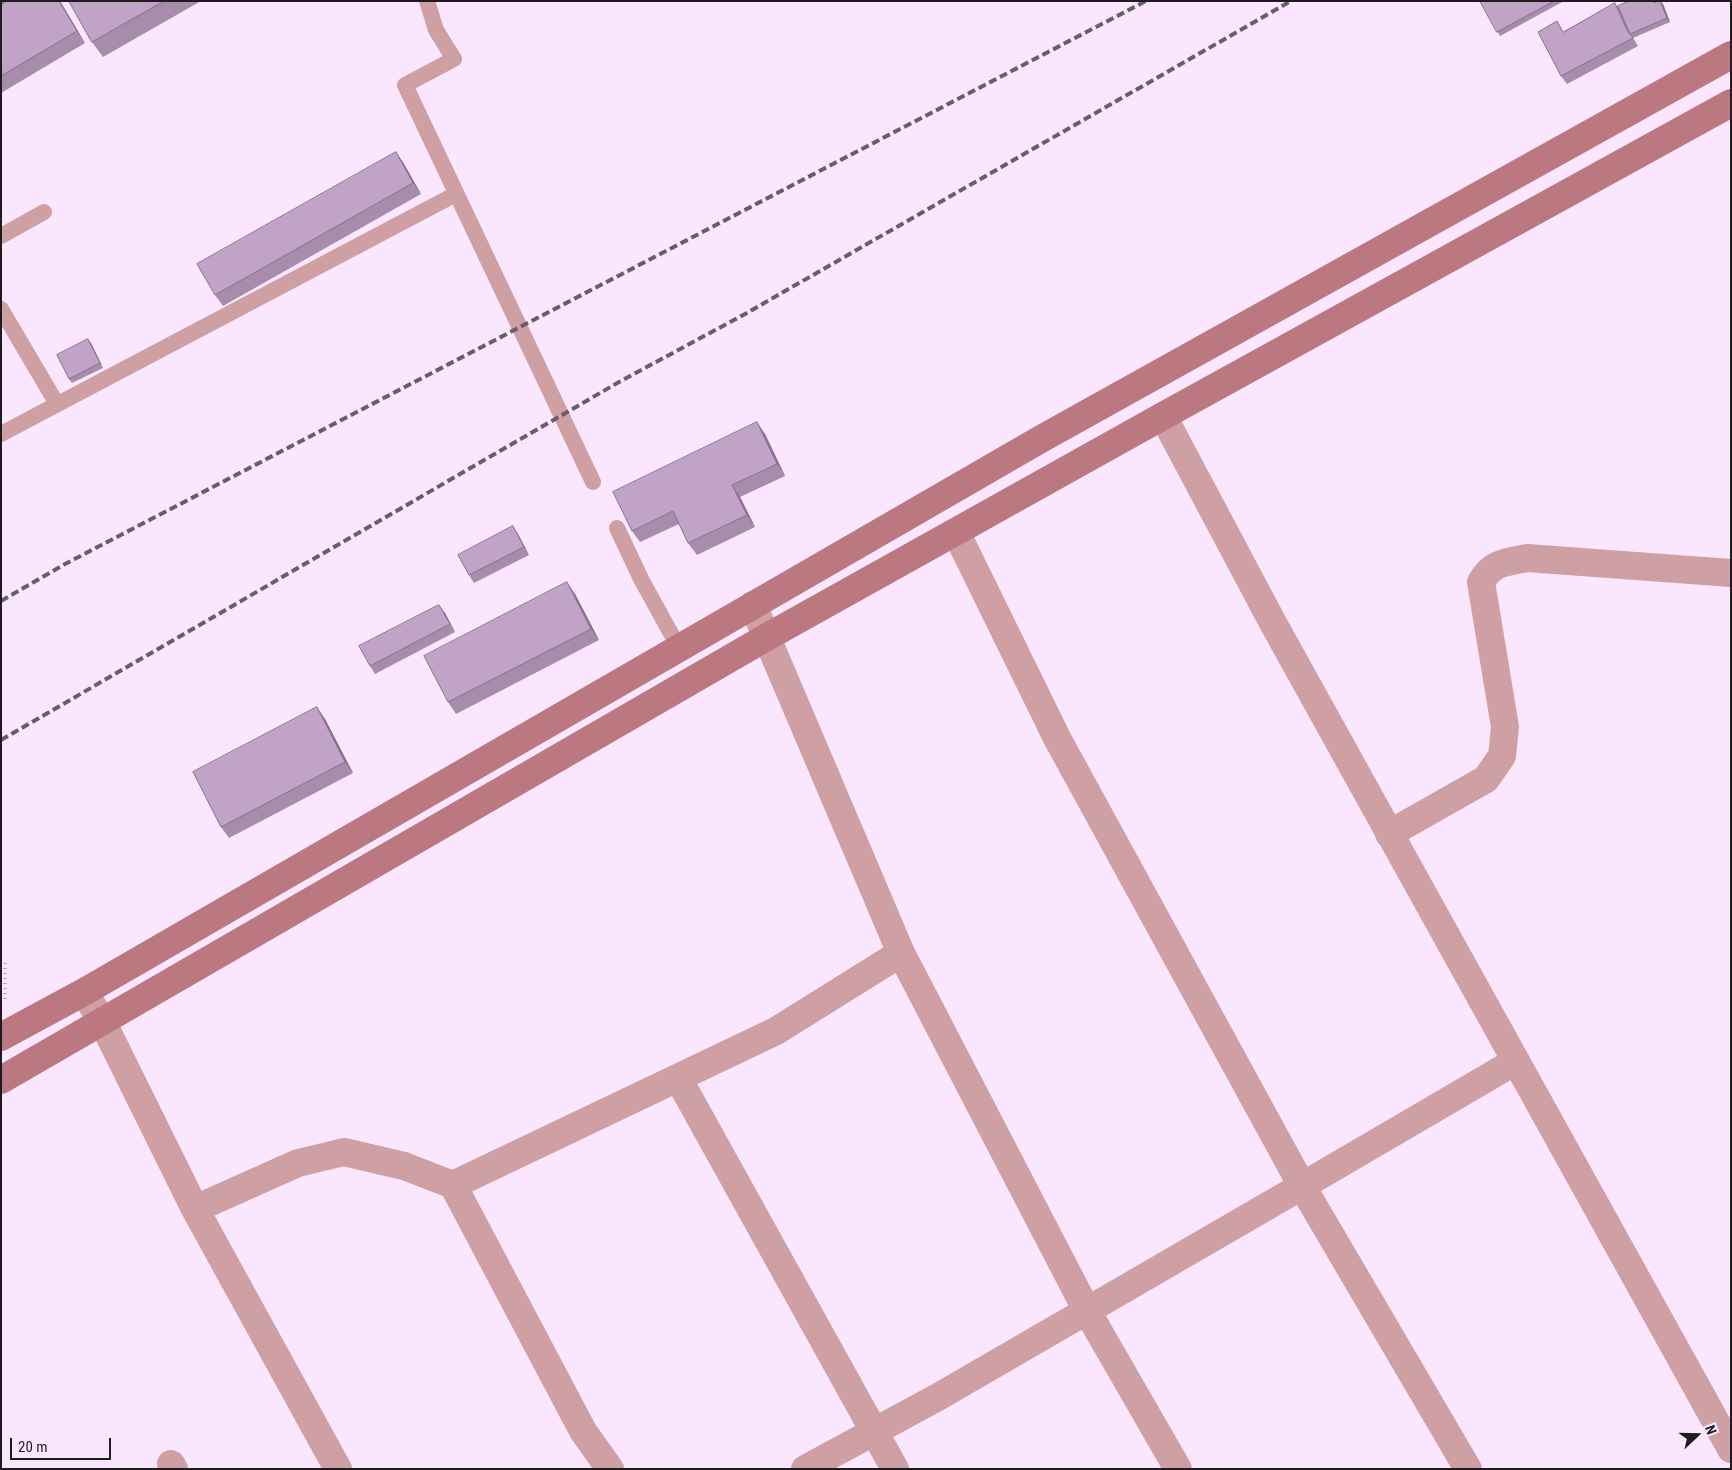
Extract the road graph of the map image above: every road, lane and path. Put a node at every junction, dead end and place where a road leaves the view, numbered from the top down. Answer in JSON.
{"nodes":[{"id":1,"x":427,"y":1,"type":"edge"},
{"id":2,"x":1731,"y":54,"type":"edge"},
{"id":3,"x":1731,"y":103,"type":"edge"},
{"id":4,"x":456,"y":194,"type":"junction"},
{"id":5,"x":44,"y":212,"type":"dead end"},
{"id":6,"x":1,"y":236,"type":"edge"},
{"id":7,"x":1,"y":309,"type":"edge"},
{"id":8,"x":57,"y":404,"type":"junction"},
{"id":9,"x":1163,"y":416,"type":"junction"},
{"id":10,"x":1,"y":434,"type":"edge"},
{"id":11,"x":593,"y":482,"type":"dead end"},
{"id":12,"x":617,"y":528,"type":"edge"},
{"id":13,"x":956,"y":532,"type":"junction"},
{"id":14,"x":1731,"y":573,"type":"edge"},
{"id":15,"x":753,"y":605,"type":"junction"},
{"id":16,"x":767,"y":637,"type":"junction"},
{"id":17,"x":679,"y":648,"type":"junction"},
{"id":18,"x":1389,"y":834,"type":"junction"},
{"id":19,"x":901,"y":953,"type":"junction"},
{"id":20,"x":1,"y":962,"type":"edge"},
{"id":21,"x":84,"y":992,"type":"junction"},
{"id":22,"x":102,"y":1021,"type":"junction"},
{"id":23,"x":9,"y":1033,"type":"edge"},
{"id":24,"x":1516,"y":1061,"type":"junction"},
{"id":25,"x":678,"y":1078,"type":"junction"},
{"id":26,"x":1,"y":1080,"type":"edge"},
{"id":27,"x":453,"y":1184,"type":"junction"},
{"id":28,"x":1302,"y":1186,"type":"junction"},
{"id":29,"x":195,"y":1209,"type":"junction"},
{"id":30,"x":1087,"y":1311,"type":"junction"},
{"id":31,"x":873,"y":1431,"type":"junction"},
{"id":32,"x":1731,"y":1449,"type":"edge"},
{"id":33,"x":338,"y":1469,"type":"edge"},
{"id":34,"x":610,"y":1469,"type":"edge"},
{"id":35,"x":805,"y":1469,"type":"edge"},
{"id":36,"x":895,"y":1469,"type":"edge"},
{"id":37,"x":1178,"y":1469,"type":"edge"},
{"id":38,"x":1468,"y":1469,"type":"edge"}],
"edges":[{"from":1,"to":4,"type":"lane"},
{"from":2,"to":15,"type":"street"},
{"from":3,"to":9,"type":"street"},
{"from":4,"to":8,"type":"lane"},
{"from":4,"to":11,"type":"lane"},
{"from":5,"to":6,"type":"lane"},
{"from":7,"to":8,"type":"lane"},
{"from":8,"to":10,"type":"lane"},
{"from":9,"to":13,"type":"street"},
{"from":9,"to":18,"type":"street"},
{"from":12,"to":17,"type":"lane"},
{"from":13,"to":16,"type":"street"},
{"from":13,"to":28,"type":"street"},
{"from":14,"to":18,"type":"street"},
{"from":15,"to":16,"type":"street"},
{"from":15,"to":17,"type":"street"},
{"from":16,"to":19,"type":"street"},
{"from":16,"to":22,"type":"street"},
{"from":17,"to":21,"type":"street"},
{"from":18,"to":24,"type":"street"},
{"from":19,"to":25,"type":"street"},
{"from":19,"to":30,"type":"street"},
{"from":20,"to":23,"type":"path"},
{"from":21,"to":22,"type":"street"},
{"from":21,"to":23,"type":"street"},
{"from":22,"to":26,"type":"street"},
{"from":22,"to":29,"type":"street"},
{"from":24,"to":28,"type":"street"},
{"from":24,"to":32,"type":"street"},
{"from":25,"to":27,"type":"street"},
{"from":25,"to":31,"type":"street"},
{"from":27,"to":29,"type":"street"},
{"from":27,"to":34,"type":"street"},
{"from":28,"to":30,"type":"street"},
{"from":28,"to":38,"type":"street"},
{"from":29,"to":33,"type":"street"},
{"from":30,"to":31,"type":"street"},
{"from":30,"to":37,"type":"street"},
{"from":31,"to":35,"type":"street"},
{"from":31,"to":36,"type":"street"}]}
